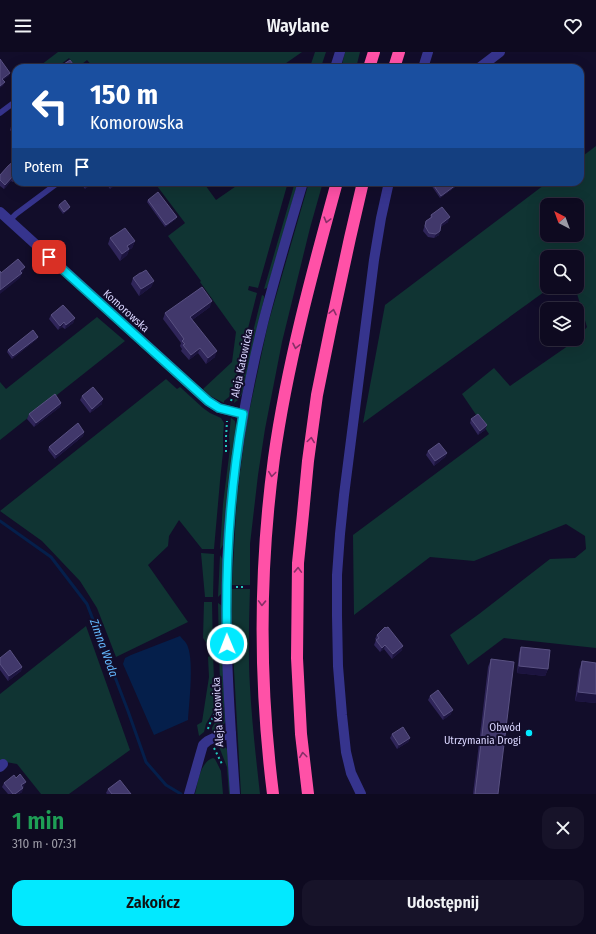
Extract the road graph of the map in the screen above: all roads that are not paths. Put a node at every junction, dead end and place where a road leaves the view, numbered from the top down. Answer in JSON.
{"nodes":[{"id":1,"x":340,"y":52,"type":"edge"},
{"id":2,"x":374,"y":52,"type":"edge"},
{"id":3,"x":399,"y":52,"type":"edge"},
{"id":4,"x":428,"y":52,"type":"edge"},
{"id":5,"x":500,"y":52,"type":"edge"},
{"id":6,"x":336,"y":64,"type":"edge"},
{"id":7,"x":370,"y":64,"type":"edge"},
{"id":8,"x":395,"y":64,"type":"edge"},
{"id":9,"x":424,"y":64,"type":"edge"},
{"id":10,"x":484,"y":64,"type":"edge"},
{"id":11,"x":12,"y":104,"type":"edge"},
{"id":12,"x":0,"y":113,"type":"edge"},
{"id":13,"x":54,"y":186,"type":"edge"},
{"id":14,"x":302,"y":186,"type":"edge"},
{"id":15,"x":336,"y":186,"type":"edge"},
{"id":16,"x":362,"y":186,"type":"edge"},
{"id":17,"x":389,"y":186,"type":"edge"},
{"id":18,"x":0,"y":212,"type":"edge"},
{"id":19,"x":9,"y":221,"type":"junction"},
{"id":20,"x":243,"y":414,"type":"junction"},
{"id":21,"x":231,"y":734,"type":"junction"},
{"id":22,"x":189,"y":792,"type":"edge"},
{"id":23,"x":235,"y":794,"type":"edge"},
{"id":24,"x":273,"y":794,"type":"edge"},
{"id":25,"x":308,"y":794,"type":"edge"},
{"id":26,"x":361,"y":794,"type":"edge"}],
"edges":[{"from":1,"to":6,"type":"street"},
{"from":2,"to":7,"type":"highway"},
{"from":3,"to":8,"type":"highway"},
{"from":4,"to":9,"type":"street"},
{"from":5,"to":10,"type":"street"},
{"from":11,"to":12,"type":"lane"},
{"from":13,"to":19,"type":"lane"},
{"from":14,"to":20,"type":"street","name":"Aleja Katowicka"},
{"from":15,"to":24,"type":"highway","one_way":true},
{"from":25,"to":16,"type":"highway","one_way":true},
{"from":17,"to":26,"type":"street"},
{"from":18,"to":19,"type":"street","name":"Komorowska"},
{"from":19,"to":20,"type":"street","name":"Komorowska"},
{"from":20,"to":21,"type":"street","name":"Aleja Katowicka"},
{"from":21,"to":22,"type":"street"},
{"from":21,"to":23,"type":"street","name":"Aleja Katowicka"}]}
